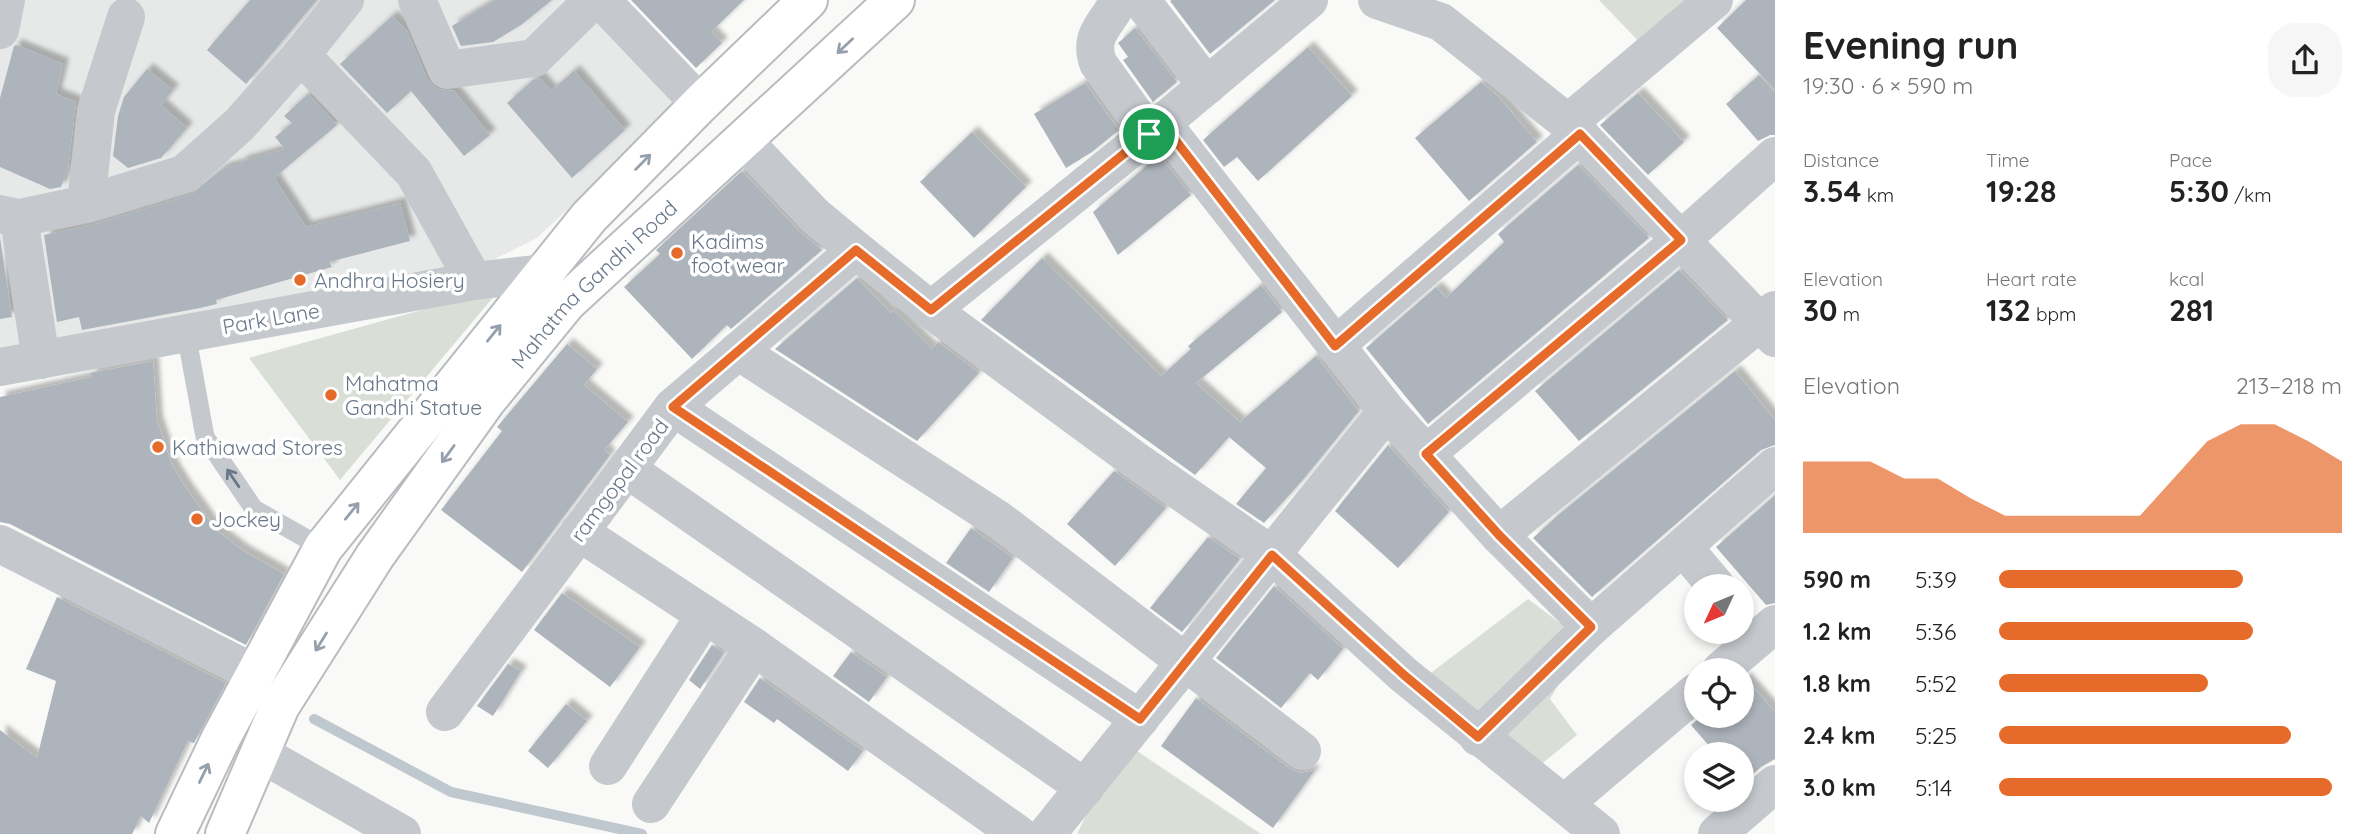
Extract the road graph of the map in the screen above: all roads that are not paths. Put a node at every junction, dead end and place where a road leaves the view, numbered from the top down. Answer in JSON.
{"nodes":[{"id":1,"x":6,"y":0,"type":"edge"},
{"id":2,"x":345,"y":0,"type":"edge"},
{"id":3,"x":418,"y":0,"type":"edge"},
{"id":4,"x":593,"y":0,"type":"edge"},
{"id":5,"x":601,"y":0,"type":"edge"},
{"id":6,"x":808,"y":0,"type":"edge"},
{"id":7,"x":895,"y":0,"type":"edge"},
{"id":8,"x":1119,"y":0,"type":"edge"},
{"id":9,"x":1141,"y":0,"type":"edge"},
{"id":10,"x":1309,"y":0,"type":"edge"},
{"id":11,"x":1377,"y":0,"type":"edge"},
{"id":12,"x":1714,"y":0,"type":"edge"},
{"id":13,"x":1452,"y":11,"type":"edge"},
{"id":14,"x":126,"y":17,"type":"dead end"},
{"id":15,"x":0,"y":30,"type":"edge"},
{"id":16,"x":301,"y":55,"type":"junction"},
{"id":17,"x":1208,"y":86,"type":"junction"},
{"id":18,"x":700,"y":104,"type":"junction"},
{"id":19,"x":1574,"y":128,"type":"junction"},
{"id":20,"x":1156,"y":129,"type":"junction"},
{"id":21,"x":743,"y":140,"type":"junction"},
{"id":22,"x":1775,"y":156,"type":"edge"},
{"id":23,"x":86,"y":204,"type":"junction"},
{"id":24,"x":9,"y":216,"type":"edge"},
{"id":25,"x":1681,"y":240,"type":"junction"},
{"id":26,"x":856,"y":250,"type":"junction"},
{"id":27,"x":543,"y":273,"type":"junction"},
{"id":28,"x":474,"y":281,"type":"junction"},
{"id":29,"x":931,"y":310,"type":"junction"},
{"id":30,"x":1770,"y":324,"type":"edge"},
{"id":31,"x":186,"y":333,"type":"junction"},
{"id":32,"x":1335,"y":346,"type":"junction"},
{"id":33,"x":738,"y":351,"type":"junction"},
{"id":34,"x":41,"y":360,"type":"junction"},
{"id":35,"x":0,"y":367,"type":"edge"},
{"id":36,"x":673,"y":407,"type":"junction"},
{"id":37,"x":1387,"y":411,"type":"junction"},
{"id":38,"x":1426,"y":454,"type":"junction"},
{"id":39,"x":1775,"y":466,"type":"edge"},
{"id":40,"x":627,"y":469,"type":"junction"},
{"id":41,"x":579,"y":532,"type":"junction"},
{"id":42,"x":1499,"y":535,"type":"junction"},
{"id":43,"x":0,"y":544,"type":"edge"},
{"id":44,"x":323,"y":548,"type":"junction"},
{"id":45,"x":1684,"y":548,"type":"junction"},
{"id":46,"x":1272,"y":555,"type":"junction"},
{"id":47,"x":1706,"y":574,"type":"edge"},
{"id":48,"x":705,"y":615,"type":"junction"},
{"id":49,"x":1591,"y":627,"type":"junction"},
{"id":50,"x":1763,"y":633,"type":"edge"},
{"id":51,"x":754,"y":647,"type":"junction"},
{"id":52,"x":1735,"y":658,"type":"edge"},
{"id":53,"x":1184,"y":662,"type":"junction"},
{"id":54,"x":256,"y":674,"type":"junction"},
{"id":55,"x":1684,"y":702,"type":"edge"},
{"id":56,"x":445,"y":712,"type":"dead end"},
{"id":57,"x":1140,"y":719,"type":"junction"},
{"id":58,"x":1478,"y":737,"type":"junction"},
{"id":59,"x":1302,"y":751,"type":"dead end"},
{"id":60,"x":261,"y":754,"type":"junction"},
{"id":61,"x":608,"y":766,"type":"dead end"},
{"id":62,"x":1775,"y":784,"type":"edge"},
{"id":63,"x":1085,"y":788,"type":"junction"},
{"id":64,"x":1565,"y":803,"type":"junction"},
{"id":65,"x":651,"y":804,"type":"dead end"},
{"id":66,"x":175,"y":834,"type":"edge"},
{"id":67,"x":225,"y":834,"type":"edge"},
{"id":68,"x":402,"y":834,"type":"edge"},
{"id":69,"x":1018,"y":834,"type":"edge"},
{"id":70,"x":1047,"y":834,"type":"edge"},
{"id":71,"x":1601,"y":834,"type":"edge"},
{"id":72,"x":1717,"y":834,"type":"edge"}],
"edges":[{"from":1,"to":15,"type":"street"},
{"from":2,"to":16,"type":"street"},
{"from":3,"to":4,"type":"street"},
{"from":5,"to":18,"type":"street"},
{"from":6,"to":18,"type":"highway","name":"Mahatma Gandhi Road"},
{"from":7,"to":21,"type":"highway","name":"Mahatma Gandhi Road","one_way":true},
{"from":8,"to":20,"type":"street"},
{"from":9,"to":17,"type":"street"},
{"from":10,"to":17,"type":"street"},
{"from":11,"to":13,"type":"street"},
{"from":12,"to":19,"type":"street"},
{"from":13,"to":19,"type":"street"},
{"from":14,"to":23,"type":"street"},
{"from":16,"to":23,"type":"street"},
{"from":16,"to":28,"type":"street"},
{"from":17,"to":20,"type":"street"},
{"from":27,"to":18,"type":"highway","name":"Mahatma Gandhi Road","one_way":true},
{"from":19,"to":25,"type":"street"},
{"from":19,"to":32,"type":"street"},
{"from":20,"to":29,"type":"street"},
{"from":20,"to":32,"type":"street"},
{"from":21,"to":26,"type":"street"},
{"from":21,"to":60,"type":"highway","name":"Mahatma Gandhi Road","one_way":true},
{"from":22,"to":25,"type":"street"},
{"from":23,"to":24,"type":"street"},
{"from":24,"to":34,"type":"street"},
{"from":25,"to":30,"type":"street"},
{"from":25,"to":38,"type":"street"},
{"from":26,"to":29,"type":"street"},
{"from":26,"to":33,"type":"street","name":"ramgopal road"},
{"from":27,"to":28,"type":"street","name":"Park Lane"},
{"from":44,"to":27,"type":"highway","name":"Mahatma Gandhi Road","one_way":true},
{"from":28,"to":31,"type":"street","name":"Park Lane"},
{"from":29,"to":46,"type":"street"},
{"from":30,"to":42,"type":"street"},
{"from":31,"to":34,"type":"street","name":"Park Lane"},
{"from":44,"to":31,"type":"lane","one_way":true},
{"from":32,"to":37,"type":"street"},
{"from":33,"to":36,"type":"street","name":"ramgopal road"},
{"from":33,"to":53,"type":"street"},
{"from":34,"to":35,"type":"street","name":"Park Lane"},
{"from":36,"to":40,"type":"street","name":"ramgopal road"},
{"from":36,"to":57,"type":"street"},
{"from":37,"to":38,"type":"street"},
{"from":37,"to":46,"type":"street"},
{"from":38,"to":42,"type":"street"},
{"from":39,"to":45,"type":"street"},
{"from":40,"to":41,"type":"street","name":"ramgopal road"},
{"from":40,"to":63,"type":"street"},
{"from":41,"to":48,"type":"street"},
{"from":41,"to":56,"type":"street","name":"ramgopal road"},
{"from":42,"to":49,"type":"street"},
{"from":43,"to":54,"type":"street"},
{"from":44,"to":54,"type":"highway","name":"Mahatma Gandhi Road"},
{"from":45,"to":47,"type":"street"},
{"from":45,"to":49,"type":"street"},
{"from":46,"to":53,"type":"street"},
{"from":46,"to":58,"type":"street"},
{"from":48,"to":51,"type":"street"},
{"from":48,"to":61,"type":"street"},
{"from":49,"to":58,"type":"street"},
{"from":50,"to":52,"type":"street"},
{"from":51,"to":65,"type":"street"},
{"from":51,"to":69,"type":"street"},
{"from":53,"to":57,"type":"street"},
{"from":53,"to":59,"type":"street"},
{"from":66,"to":54,"type":"highway","name":"Mahatma Gandhi Road","one_way":true},
{"from":55,"to":64,"type":"street"},
{"from":57,"to":63,"type":"street"},
{"from":58,"to":64,"type":"street"},
{"from":60,"to":67,"type":"highway","name":"Mahatma Gandhi Road"},
{"from":60,"to":68,"type":"street"},
{"from":62,"to":72,"type":"street"},
{"from":63,"to":70,"type":"street"},
{"from":64,"to":71,"type":"street"}]}
